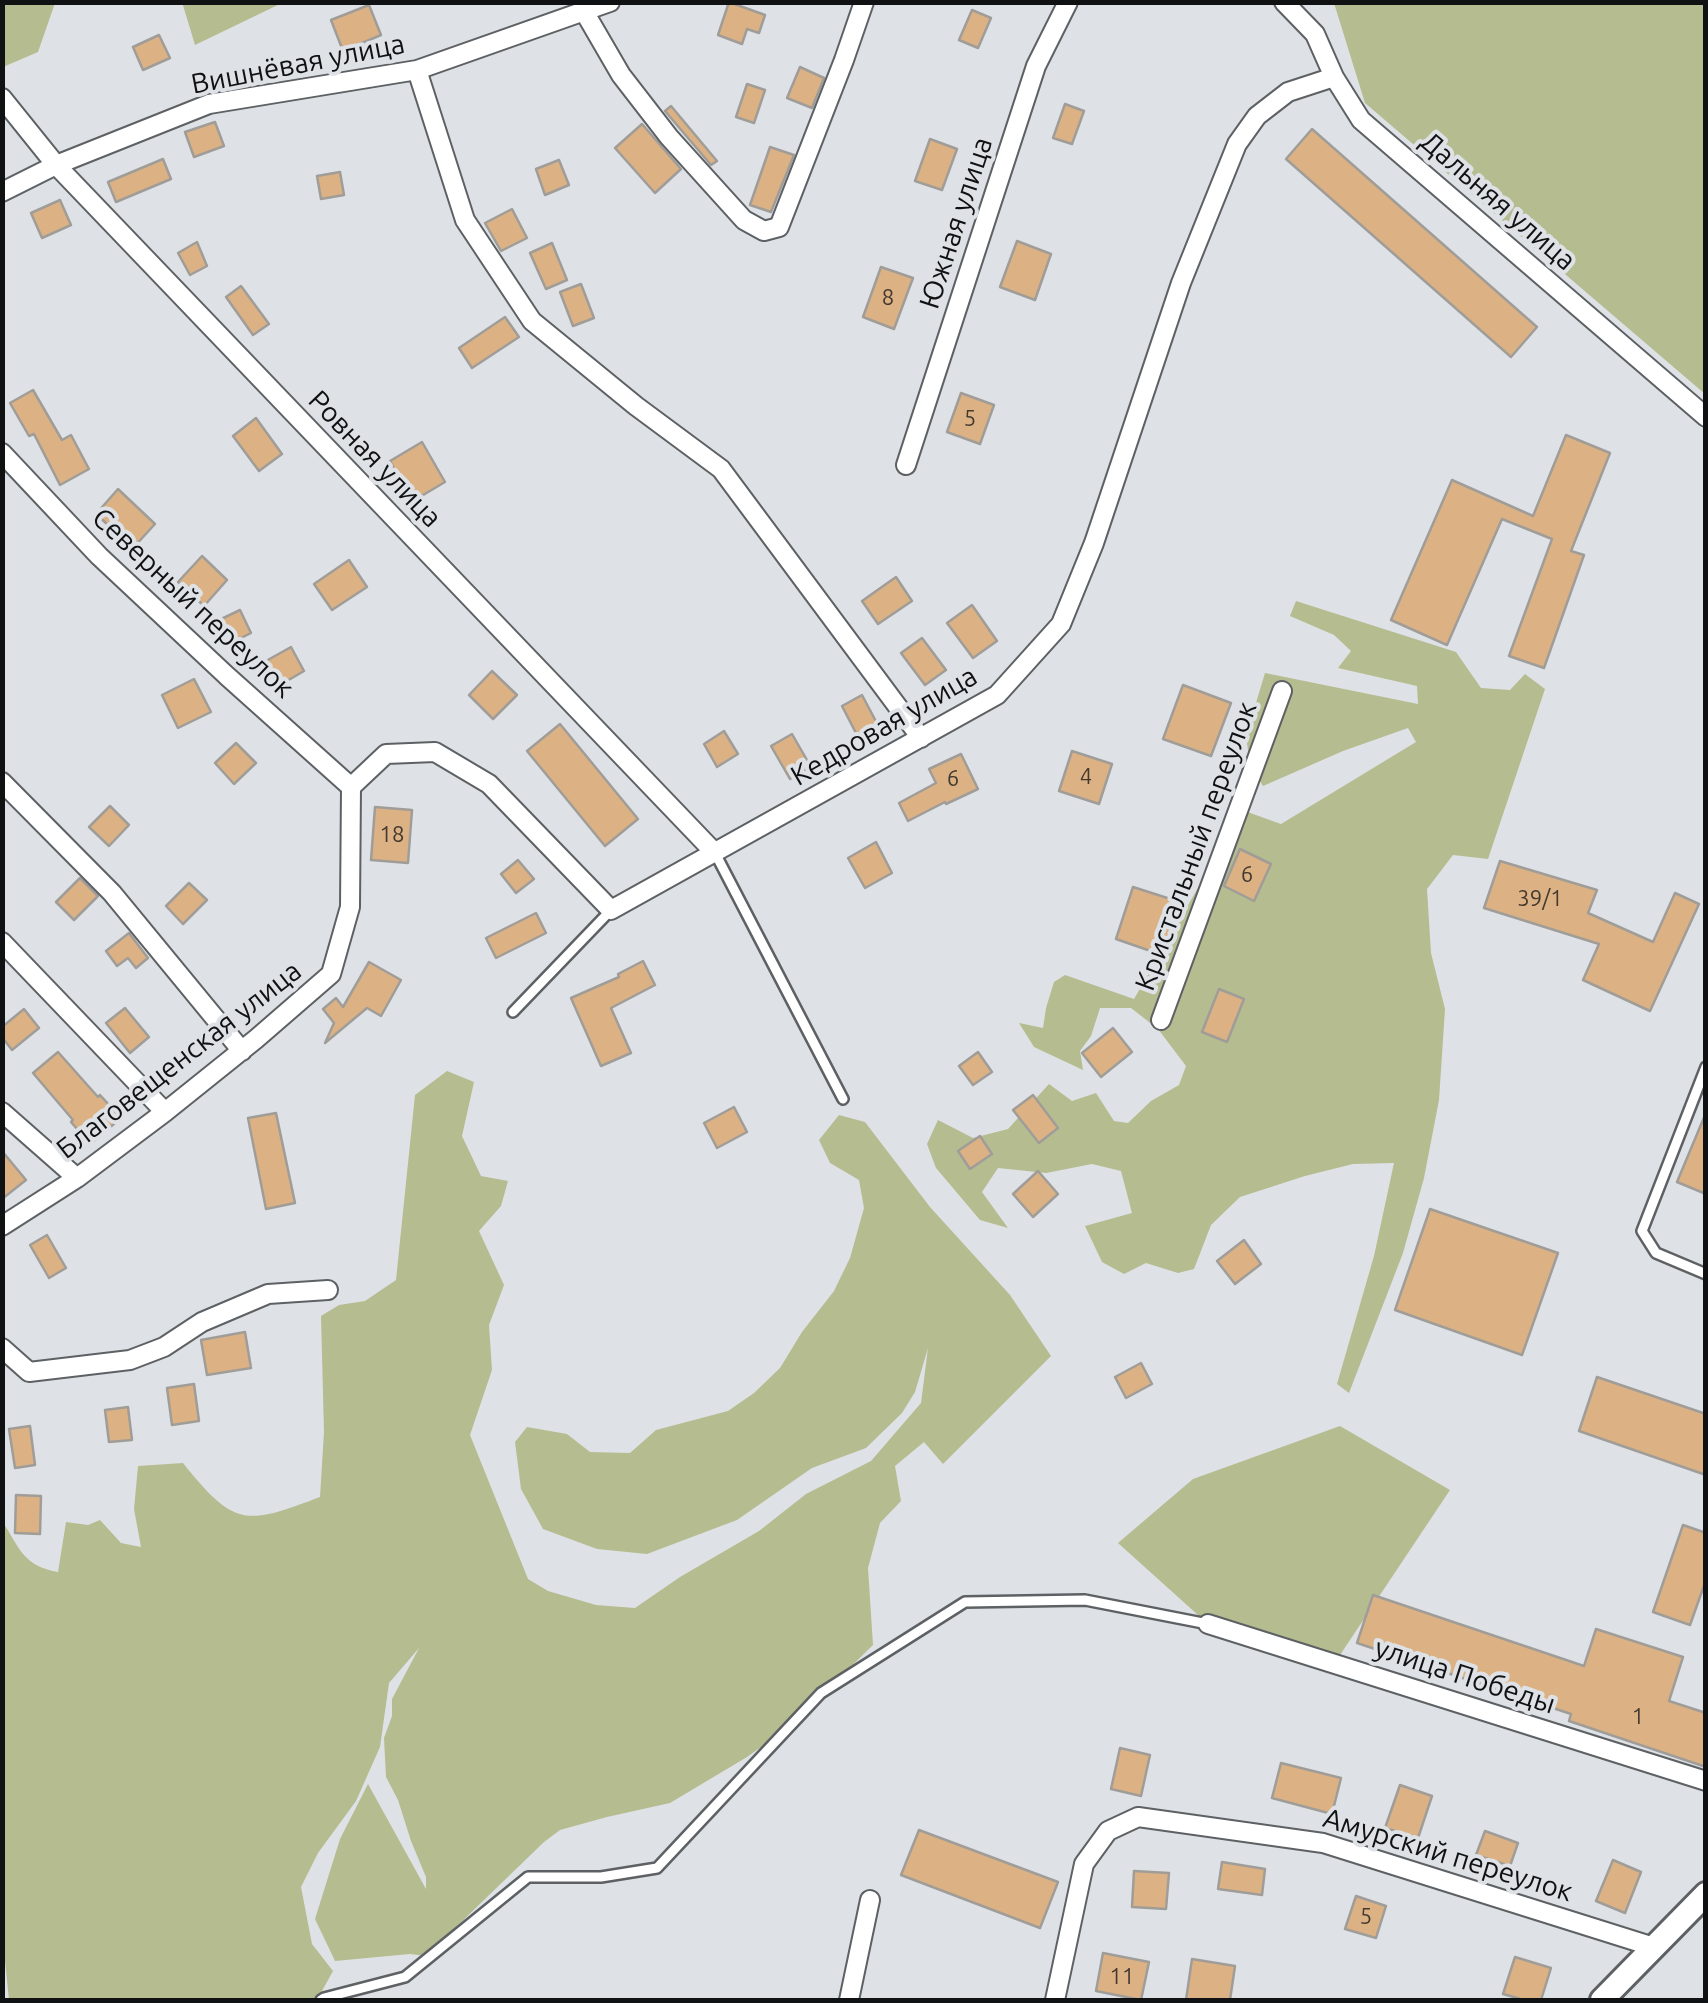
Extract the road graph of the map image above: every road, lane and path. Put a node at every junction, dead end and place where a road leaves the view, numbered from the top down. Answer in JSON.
{"nodes":[{"id":1,"x":610,"y":2,"type":"edge"},
{"id":2,"x":864,"y":2,"type":"edge"},
{"id":3,"x":1068,"y":2,"type":"edge"},
{"id":4,"x":1284,"y":2,"type":"edge"},
{"id":5,"x":585,"y":12,"type":"junction"},
{"id":6,"x":417,"y":70,"type":"junction"},
{"id":7,"x":1334,"y":77,"type":"junction"},
{"id":8,"x":2,"y":98,"type":"edge"},
{"id":9,"x":56,"y":165,"type":"junction"},
{"id":10,"x":2,"y":192,"type":"edge"},
{"id":11,"x":1706,"y":418,"type":"edge"},
{"id":12,"x":2,"y":453,"type":"edge"},
{"id":13,"x":906,"y":464,"type":"dead end"},
{"id":14,"x":1282,"y":691,"type":"dead end"},
{"id":15,"x":921,"y":738,"type":"junction"},
{"id":16,"x":2,"y":782,"type":"edge"},
{"id":17,"x":352,"y":787,"type":"junction"},
{"id":18,"x":714,"y":853,"type":"junction"},
{"id":19,"x":611,"y":910,"type":"junction"},
{"id":20,"x":2,"y":942,"type":"edge"},
{"id":21,"x":513,"y":1012,"type":"dead end"},
{"id":22,"x":1160,"y":1020,"type":"dead end"},
{"id":23,"x":242,"y":1051,"type":"junction"},
{"id":24,"x":1706,"y":1066,"type":"edge"},
{"id":25,"x":843,"y":1099,"type":"dead end"},
{"id":26,"x":2,"y":1112,"type":"edge"},
{"id":27,"x":165,"y":1112,"type":"junction"},
{"id":28,"x":77,"y":1178,"type":"junction"},
{"id":29,"x":2,"y":1226,"type":"edge"},
{"id":30,"x":1706,"y":1274,"type":"edge"},
{"id":31,"x":328,"y":1290,"type":"dead end"},
{"id":32,"x":2,"y":1348,"type":"edge"},
{"id":33,"x":1208,"y":1624,"type":"joint"},
{"id":34,"x":1706,"y":1781,"type":"edge"},
{"id":35,"x":1706,"y":1894,"type":"edge"},
{"id":36,"x":870,"y":1900,"type":"dead end"},
{"id":37,"x":1654,"y":1947,"type":"junction"},
{"id":38,"x":321,"y":2000,"type":"edge"},
{"id":39,"x":848,"y":2000,"type":"edge"},
{"id":40,"x":1056,"y":2000,"type":"edge"},
{"id":41,"x":1602,"y":2000,"type":"edge"}],
"edges":[{"from":1,"to":5,"type":"street","name":"Вишнёвая улица"},
{"from":2,"to":5,"type":"street"},
{"from":3,"to":13,"type":"street","name":"Южная улица"},
{"from":4,"to":7,"type":"street","name":"Дальняя улица"},
{"from":5,"to":6,"type":"street","name":"Вишнёвая улица"},
{"from":6,"to":9,"type":"street","name":"Вишнёвая улица"},
{"from":6,"to":15,"type":"street"},
{"from":7,"to":11,"type":"street","name":"Дальняя улица"},
{"from":7,"to":15,"type":"street","name":"Кедровая улица"},
{"from":8,"to":9,"type":"street","name":"Ровная улица"},
{"from":9,"to":10,"type":"street","name":"Вишнёвая улица"},
{"from":9,"to":18,"type":"street","name":"Ровная улица"},
{"from":12,"to":17,"type":"street","name":"Северный переулок"},
{"from":14,"to":22,"type":"street","name":"Кристальный переулок"},
{"from":15,"to":18,"type":"street","name":"Кедровая улица"},
{"from":16,"to":23,"type":"street"},
{"from":17,"to":19,"type":"street"},
{"from":17,"to":23,"type":"street","name":"Благовещенская улица"},
{"from":18,"to":19,"type":"street","name":"Кедровая улица"},
{"from":18,"to":25,"type":"lane"},
{"from":19,"to":21,"type":"lane"},
{"from":20,"to":27,"type":"street"},
{"from":23,"to":27,"type":"street","name":"Благовещенская улица"},
{"from":24,"to":30,"type":"lane"},
{"from":26,"to":28,"type":"street"},
{"from":27,"to":28,"type":"street","name":"Благовещенская улица"},
{"from":28,"to":29,"type":"street","name":"Благовещенская улица"},
{"from":31,"to":32,"type":"street"},
{"from":33,"to":34,"type":"street","name":"улица Победы"},
{"from":33,"to":38,"type":"lane"},
{"from":35,"to":37,"type":"street"},
{"from":36,"to":39,"type":"street"},
{"from":37,"to":40,"type":"street","name":"Амурский переулок"},
{"from":37,"to":41,"type":"street"}]}
